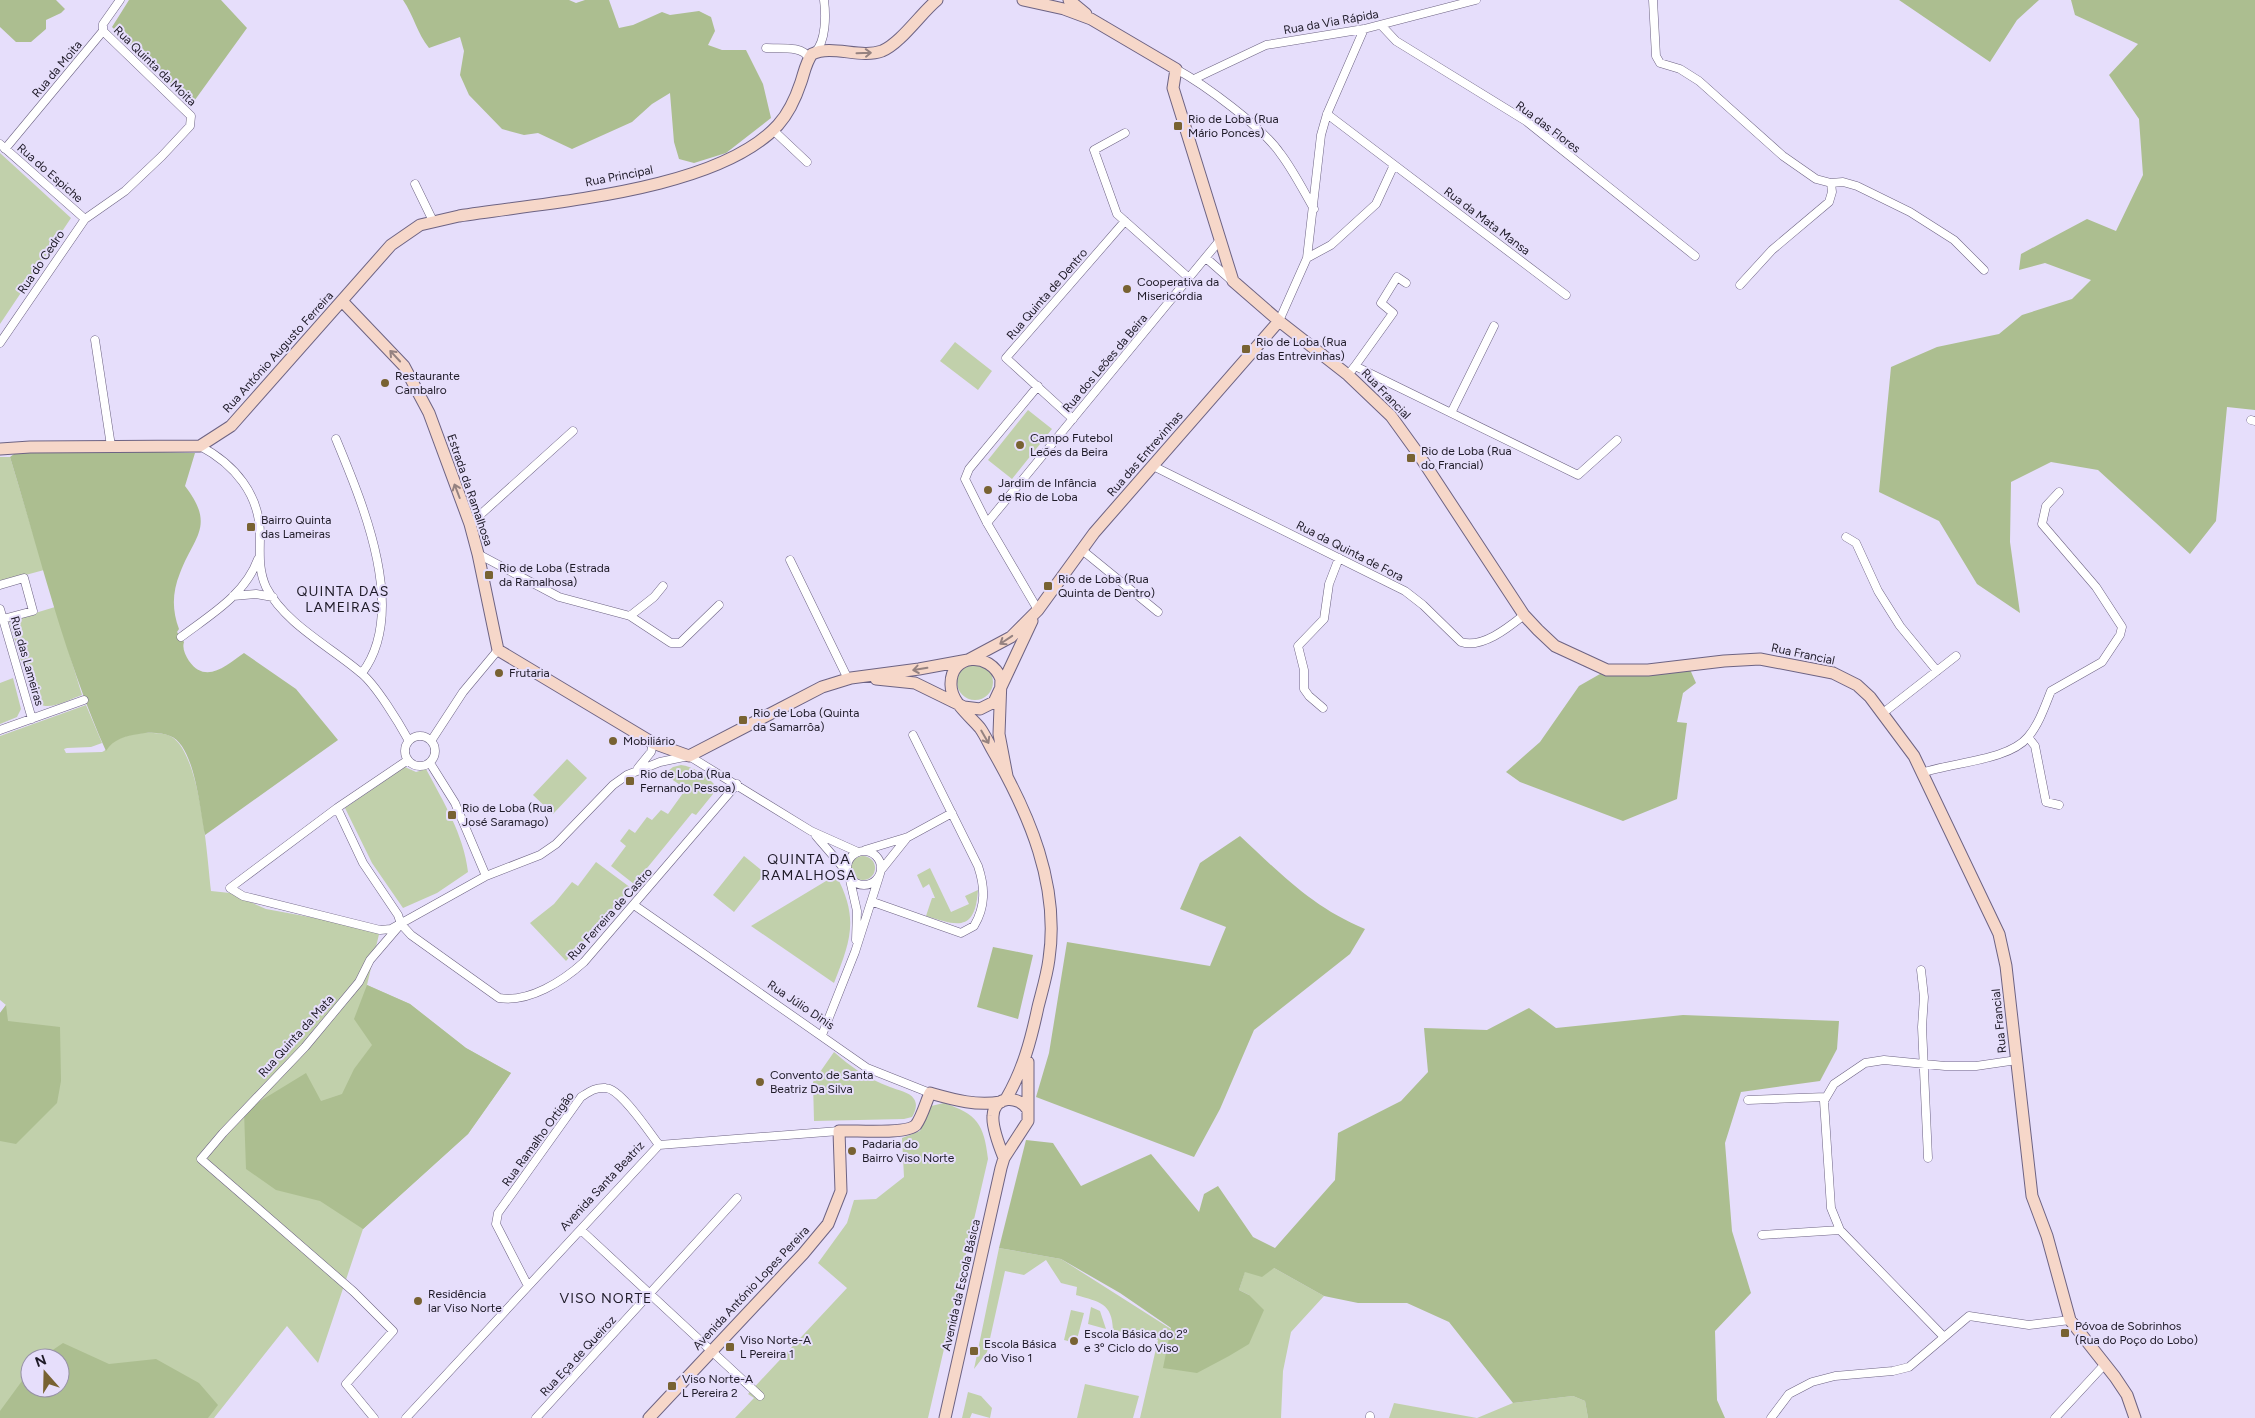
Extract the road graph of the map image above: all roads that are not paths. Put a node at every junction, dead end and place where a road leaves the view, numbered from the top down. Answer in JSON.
{"nodes":[{"id":1,"x":120,"y":0,"type":"edge"},
{"id":2,"x":824,"y":0,"type":"edge"},
{"id":3,"x":937,"y":0,"type":"edge"},
{"id":4,"x":1024,"y":0,"type":"edge"},
{"id":5,"x":1476,"y":0,"type":"edge"},
{"id":6,"x":1653,"y":0,"type":"edge"},
{"id":7,"x":1065,"y":2,"type":"edge"},
{"id":8,"x":1381,"y":25,"type":"junction"},
{"id":9,"x":1364,"y":29,"type":"junction"},
{"id":10,"x":103,"y":31,"type":"junction"},
{"id":11,"x":766,"y":48,"type":"dead end"},
{"id":12,"x":812,"y":55,"type":"junction"},
{"id":13,"x":1176,"y":69,"type":"junction"},
{"id":14,"x":1194,"y":79,"type":"junction"},
{"id":15,"x":1327,"y":114,"type":"junction"},
{"id":16,"x":772,"y":130,"type":"junction"},
{"id":17,"x":1125,"y":133,"type":"dead end"},
{"id":18,"x":2,"y":147,"type":"edge"},
{"id":19,"x":807,"y":162,"type":"dead end"},
{"id":20,"x":1394,"y":165,"type":"junction"},
{"id":21,"x":1831,"y":183,"type":"junction"},
{"id":22,"x":415,"y":184,"type":"dead end"},
{"id":23,"x":1314,"y":209,"type":"junction"},
{"id":24,"x":85,"y":219,"type":"junction"},
{"id":25,"x":433,"y":221,"type":"junction"},
{"id":26,"x":1125,"y":221,"type":"junction"},
{"id":27,"x":1220,"y":240,"type":"junction"},
{"id":28,"x":1695,"y":256,"type":"dead end"},
{"id":29,"x":1206,"y":258,"type":"junction"},
{"id":30,"x":1307,"y":258,"type":"junction"},
{"id":31,"x":1984,"y":270,"type":"dead end"},
{"id":32,"x":1189,"y":278,"type":"junction"},
{"id":33,"x":1233,"y":281,"type":"junction"},
{"id":34,"x":1406,"y":283,"type":"dead end"},
{"id":35,"x":1740,"y":285,"type":"dead end"},
{"id":36,"x":1566,"y":295,"type":"dead end"},
{"id":37,"x":342,"y":302,"type":"junction"},
{"id":38,"x":1279,"y":321,"type":"junction"},
{"id":39,"x":1494,"y":326,"type":"dead end"},
{"id":40,"x":95,"y":340,"type":"dead end"},
{"id":41,"x":0,"y":343,"type":"edge"},
{"id":42,"x":1352,"y":371,"type":"junction"},
{"id":43,"x":1038,"y":386,"type":"junction"},
{"id":44,"x":1451,"y":413,"type":"junction"},
{"id":45,"x":1073,"y":419,"type":"junction"},
{"id":46,"x":574,"y":431,"type":"dead end"},
{"id":47,"x":336,"y":439,"type":"dead end"},
{"id":48,"x":1617,"y":440,"type":"dead end"},
{"id":49,"x":112,"y":446,"type":"junction"},
{"id":50,"x":200,"y":446,"type":"junction"},
{"id":51,"x":0,"y":450,"type":"edge"},
{"id":52,"x":1153,"y":466,"type":"junction"},
{"id":53,"x":2059,"y":492,"type":"dead end"},
{"id":54,"x":987,"y":523,"type":"junction"},
{"id":55,"x":470,"y":524,"type":"junction"},
{"id":56,"x":1846,"y":537,"type":"dead end"},
{"id":57,"x":1082,"y":550,"type":"junction"},
{"id":58,"x":259,"y":554,"type":"junction"},
{"id":59,"x":478,"y":554,"type":"junction"},
{"id":60,"x":1339,"y":558,"type":"junction"},
{"id":61,"x":790,"y":560,"type":"dead end"},
{"id":62,"x":0,"y":585,"type":"edge"},
{"id":63,"x":662,"y":586,"type":"dead end"},
{"id":64,"x":233,"y":596,"type":"junction"},
{"id":65,"x":273,"y":597,"type":"junction"},
{"id":66,"x":719,"y":605,"type":"dead end"},
{"id":67,"x":0,"y":610,"type":"edge"},
{"id":68,"x":1038,"y":610,"type":"junction"},
{"id":69,"x":1158,"y":612,"type":"dead end"},
{"id":70,"x":1524,"y":614,"type":"junction"},
{"id":71,"x":630,"y":616,"type":"junction"},
{"id":72,"x":3,"y":619,"type":"junction"},
{"id":73,"x":181,"y":637,"type":"dead end"},
{"id":74,"x":498,"y":650,"type":"junction"},
{"id":75,"x":1956,"y":656,"type":"dead end"},
{"id":76,"x":968,"y":660,"type":"junction"},
{"id":77,"x":1937,"y":671,"type":"junction"},
{"id":78,"x":362,"y":673,"type":"junction"},
{"id":79,"x":850,"y":678,"type":"junction"},
{"id":80,"x":1001,"y":688,"type":"junction"},
{"id":81,"x":84,"y":700,"type":"dead end"},
{"id":82,"x":958,"y":702,"type":"junction"},
{"id":83,"x":1323,"y":708,"type":"dead end"},
{"id":84,"x":1883,"y":713,"type":"junction"},
{"id":85,"x":32,"y":719,"type":"junction"},
{"id":86,"x":0,"y":730,"type":"edge"},
{"id":87,"x":913,"y":735,"type":"dead end"},
{"id":88,"x":2028,"y":737,"type":"junction"},
{"id":89,"x":409,"y":741,"type":"junction"},
{"id":90,"x":431,"y":741,"type":"junction"},
{"id":91,"x":653,"y":743,"type":"junction"},
{"id":92,"x":689,"y":756,"type":"junction"},
{"id":93,"x":408,"y":760,"type":"junction"},
{"id":94,"x":430,"y":762,"type":"junction"},
{"id":95,"x":635,"y":771,"type":"junction"},
{"id":96,"x":1922,"y":773,"type":"junction"},
{"id":97,"x":1007,"y":776,"type":"junction"},
{"id":98,"x":737,"y":784,"type":"junction"},
{"id":99,"x":2058,"y":804,"type":"dead end"},
{"id":100,"x":337,"y":808,"type":"junction"},
{"id":101,"x":952,"y":813,"type":"junction"},
{"id":102,"x":811,"y":831,"type":"junction"},
{"id":103,"x":908,"y":837,"type":"junction"},
{"id":104,"x":861,"y":851,"type":"junction"},
{"id":105,"x":880,"y":873,"type":"junction"},
{"id":106,"x":848,"y":875,"type":"junction"},
{"id":107,"x":486,"y":876,"type":"junction"},
{"id":108,"x":873,"y":902,"type":"junction"},
{"id":109,"x":634,"y":905,"type":"junction"},
{"id":110,"x":401,"y":924,"type":"junction"},
{"id":111,"x":855,"y":952,"type":"junction"},
{"id":112,"x":1921,"y":970,"type":"dead end"},
{"id":113,"x":822,"y":1035,"type":"junction"},
{"id":114,"x":1029,"y":1046,"type":"junction"},
{"id":115,"x":2017,"y":1060,"type":"junction"},
{"id":116,"x":1924,"y":1064,"type":"junction"},
{"id":117,"x":930,"y":1093,"type":"junction"},
{"id":118,"x":1826,"y":1097,"type":"junction"},
{"id":119,"x":1748,"y":1100,"type":"dead end"},
{"id":120,"x":1003,"y":1101,"type":"junction"},
{"id":121,"x":966,"y":1103,"type":"junction"},
{"id":122,"x":1028,"y":1110,"type":"junction"},
{"id":123,"x":995,"y":1124,"type":"junction"},
{"id":124,"x":839,"y":1131,"type":"junction"},
{"id":125,"x":1022,"y":1131,"type":"junction"},
{"id":126,"x":659,"y":1145,"type":"junction"},
{"id":127,"x":1004,"y":1158,"type":"junction"},
{"id":128,"x":1928,"y":1158,"type":"dead end"},
{"id":129,"x":737,"y":1198,"type":"dead end"},
{"id":130,"x":580,"y":1230,"type":"junction"},
{"id":131,"x":1840,"y":1230,"type":"junction"},
{"id":132,"x":1762,"y":1235,"type":"dead end"},
{"id":133,"x":528,"y":1286,"type":"junction"},
{"id":134,"x":650,"y":1294,"type":"junction"},
{"id":135,"x":2070,"y":1320,"type":"junction"},
{"id":136,"x":1942,"y":1336,"type":"junction"},
{"id":137,"x":712,"y":1351,"type":"junction"},
{"id":138,"x":2105,"y":1364,"type":"junction"},
{"id":139,"x":760,"y":1396,"type":"dead end"},
{"id":140,"x":374,"y":1418,"type":"edge"},
{"id":141,"x":406,"y":1418,"type":"edge"},
{"id":142,"x":536,"y":1418,"type":"edge"},
{"id":143,"x":649,"y":1418,"type":"edge"},
{"id":144,"x":945,"y":1418,"type":"edge"},
{"id":145,"x":1771,"y":1418,"type":"edge"},
{"id":146,"x":2056,"y":1418,"type":"edge"},
{"id":147,"x":2135,"y":1418,"type":"edge"}],
"edges":[{"from":1,"to":10,"type":"street","name":"Rua da Moita"},
{"from":2,"to":12,"type":"street"},
{"from":12,"to":3,"type":"street","one_way":true},
{"from":4,"to":7,"type":"street"},
{"from":5,"to":8,"type":"street","name":"Rua da Via Rápida"},
{"from":6,"to":21,"type":"street"},
{"from":7,"to":13,"type":"street"},
{"from":8,"to":9,"type":"street","name":"Rua da Via Rápida"},
{"from":8,"to":28,"type":"street","name":"Rua das Flores"},
{"from":9,"to":14,"type":"street","name":"Rua da Via Rápida"},
{"from":9,"to":15,"type":"street"},
{"from":10,"to":18,"type":"street","name":"Rua da Moita"},
{"from":10,"to":24,"type":"street","name":"Rua Quinta da Moita"},
{"from":11,"to":12,"type":"street"},
{"from":12,"to":16,"type":"street","name":"Rua Principal"},
{"from":13,"to":14,"type":"street"},
{"from":13,"to":27,"type":"street"},
{"from":14,"to":23,"type":"street"},
{"from":15,"to":20,"type":"street","name":"Rua da Mata Mansa"},
{"from":15,"to":23,"type":"street"},
{"from":16,"to":19,"type":"street"},
{"from":16,"to":25,"type":"street","name":"Rua Principal"},
{"from":17,"to":26,"type":"street"},
{"from":18,"to":24,"type":"street","name":"Rua do Espiche"},
{"from":20,"to":30,"type":"street"},
{"from":20,"to":36,"type":"street","name":"Rua da Mata Mansa"},
{"from":21,"to":31,"type":"street"},
{"from":21,"to":35,"type":"street"},
{"from":22,"to":25,"type":"street"},
{"from":23,"to":30,"type":"street"},
{"from":24,"to":41,"type":"street","name":"Rua do Cedro"},
{"from":25,"to":37,"type":"street","name":"Rua António Augusto Ferreira"},
{"from":26,"to":32,"type":"street"},
{"from":26,"to":43,"type":"street","name":"Rua Quinta de Dentro"},
{"from":27,"to":29,"type":"street","name":"Rua dos Leões da Beira"},
{"from":27,"to":33,"type":"street"},
{"from":29,"to":32,"type":"street","name":"Rua dos Leões da Beira"},
{"from":29,"to":33,"type":"street"},
{"from":30,"to":38,"type":"street"},
{"from":32,"to":45,"type":"street","name":"Rua dos Leões da Beira"},
{"from":33,"to":38,"type":"street","name":"Rua Francial"},
{"from":34,"to":42,"type":"street"},
{"from":37,"to":50,"type":"street","name":"Rua António Augusto Ferreira"},
{"from":55,"to":37,"type":"street","name":"Estrada da Ramalhosa","one_way":true},
{"from":38,"to":42,"type":"street","name":"Rua Francial"},
{"from":38,"to":52,"type":"street","name":"Rua das Entrevinhas"},
{"from":39,"to":44,"type":"street"},
{"from":40,"to":49,"type":"street"},
{"from":42,"to":44,"type":"street"},
{"from":42,"to":70,"type":"street","name":"Rua Francial"},
{"from":43,"to":45,"type":"street","name":"Rua Quinta de Dentro"},
{"from":43,"to":54,"type":"street"},
{"from":44,"to":48,"type":"street"},
{"from":45,"to":54,"type":"street","name":"Rua dos Leões da Beira"},
{"from":46,"to":55,"type":"street"},
{"from":47,"to":78,"type":"street"},
{"from":49,"to":50,"type":"street"},
{"from":49,"to":51,"type":"street"},
{"from":50,"to":58,"type":"street"},
{"from":52,"to":57,"type":"street","name":"Rua das Entrevinhas"},
{"from":52,"to":60,"type":"street","name":"Rua da Quinta de Fora"},
{"from":53,"to":88,"type":"street"},
{"from":54,"to":68,"type":"street"},
{"from":55,"to":59,"type":"street","name":"Estrada da Ramalhosa"},
{"from":56,"to":77,"type":"street"},
{"from":57,"to":68,"type":"street","name":"Rua das Entrevinhas"},
{"from":57,"to":69,"type":"street"},
{"from":58,"to":64,"type":"street"},
{"from":58,"to":65,"type":"street"},
{"from":59,"to":71,"type":"street"},
{"from":59,"to":74,"type":"street","name":"Estrada da Ramalhosa"},
{"from":60,"to":70,"type":"street","name":"Rua da Quinta de Fora"},
{"from":60,"to":83,"type":"street"},
{"from":61,"to":79,"type":"street"},
{"from":62,"to":72,"type":"street"},
{"from":63,"to":71,"type":"street"},
{"from":64,"to":65,"type":"street"},
{"from":64,"to":73,"type":"street"},
{"from":65,"to":78,"type":"street"},
{"from":66,"to":71,"type":"street"},
{"from":67,"to":72,"type":"street","name":"Rua das Lameiras"},
{"from":68,"to":76,"type":"street","name":"Rua das Entrevinhas","one_way":true},
{"from":68,"to":80,"type":"street","name":"Rua das Entrevinhas"},
{"from":70,"to":84,"type":"street","name":"Rua Francial"},
{"from":72,"to":85,"type":"street","name":"Rua das Lameiras"},
{"from":74,"to":90,"type":"street"},
{"from":74,"to":91,"type":"street"},
{"from":75,"to":77,"type":"street"},
{"from":76,"to":79,"type":"street","one_way":true},
{"from":76,"to":80,"type":"street","name":"Avenida da Escola Básica"},
{"from":76,"to":82,"type":"street","name":"Avenida da Escola Básica"},
{"from":77,"to":84,"type":"street"},
{"from":78,"to":89,"type":"street"},
{"from":79,"to":82,"type":"street"},
{"from":79,"to":92,"type":"street"},
{"from":80,"to":82,"type":"street"},
{"from":80,"to":97,"type":"street","name":"Avenida da Escola Básica"},
{"from":81,"to":85,"type":"street"},
{"from":82,"to":97,"type":"street","name":"Avenida da Escola Básica","one_way":true},
{"from":84,"to":96,"type":"street","name":"Rua Francial"},
{"from":85,"to":86,"type":"street"},
{"from":87,"to":101,"type":"street"},
{"from":88,"to":96,"type":"street"},
{"from":88,"to":99,"type":"street"},
{"from":89,"to":90,"type":"street"},
{"from":89,"to":93,"type":"street"},
{"from":90,"to":94,"type":"street"},
{"from":91,"to":92,"type":"street"},
{"from":91,"to":95,"type":"street"},
{"from":92,"to":95,"type":"street"},
{"from":92,"to":98,"type":"street"},
{"from":93,"to":94,"type":"street"},
{"from":93,"to":100,"type":"street"},
{"from":94,"to":107,"type":"street"},
{"from":95,"to":107,"type":"street"},
{"from":96,"to":115,"type":"street","name":"Rua Francial"},
{"from":97,"to":114,"type":"street","name":"Avenida da Escola Básica"},
{"from":98,"to":102,"type":"street"},
{"from":98,"to":109,"type":"street","name":"Rua Ferreira de Castro"},
{"from":100,"to":110,"type":"street"},
{"from":100,"to":110,"type":"street"},
{"from":101,"to":103,"type":"street"},
{"from":101,"to":108,"type":"street"},
{"from":102,"to":104,"type":"street"},
{"from":102,"to":106,"type":"street"},
{"from":103,"to":104,"type":"street"},
{"from":103,"to":105,"type":"street"},
{"from":104,"to":105,"type":"street"},
{"from":104,"to":106,"type":"street"},
{"from":105,"to":106,"type":"street"},
{"from":105,"to":108,"type":"street"},
{"from":106,"to":111,"type":"street"},
{"from":107,"to":110,"type":"street"},
{"from":108,"to":111,"type":"street"},
{"from":109,"to":110,"type":"street","name":"Rua Ferreira de Castro"},
{"from":109,"to":113,"type":"street","name":"Rua Júlio Dinis"},
{"from":110,"to":140,"type":"street","name":"Rua Quinta da Mata"},
{"from":111,"to":113,"type":"street"},
{"from":112,"to":116,"type":"street"},
{"from":113,"to":117,"type":"street","name":"Rua Júlio Dinis"},
{"from":114,"to":120,"type":"street","name":"Avenida da Escola Básica"},
{"from":114,"to":122,"type":"street","name":"Avenida da Escola Básica"},
{"from":115,"to":116,"type":"street"},
{"from":115,"to":135,"type":"street","name":"Rua Francial"},
{"from":116,"to":118,"type":"street"},
{"from":116,"to":128,"type":"street"},
{"from":117,"to":121,"type":"street","name":"Rua Júlio Dinis"},
{"from":117,"to":124,"type":"street","name":"Avenida Santa Beatriz"},
{"from":118,"to":119,"type":"street"},
{"from":118,"to":131,"type":"street"},
{"from":120,"to":121,"type":"street","name":"Rua Júlio Dinis"},
{"from":120,"to":122,"type":"street"},
{"from":120,"to":123,"type":"street","name":"Avenida da Escola Básica"},
{"from":121,"to":123,"type":"street","name":"Rua Júlio Dinis"},
{"from":122,"to":125,"type":"street","name":"Avenida da Escola Básica"},
{"from":123,"to":125,"type":"street"},
{"from":123,"to":127,"type":"street","name":"Avenida da Escola Básica"},
{"from":124,"to":126,"type":"street","name":"Avenida Santa Beatriz"},
{"from":124,"to":137,"type":"street","name":"Avenida António Lopes Pereira"},
{"from":125,"to":127,"type":"street","name":"Avenida da Escola Básica"},
{"from":126,"to":130,"type":"street","name":"Avenida Santa Beatriz"},
{"from":126,"to":133,"type":"street","name":"Rua Ramalho Ortigão"},
{"from":127,"to":144,"type":"street","name":"Avenida da Escola Básica"},
{"from":129,"to":134,"type":"street","name":"Rua Eça de Queiroz"},
{"from":130,"to":133,"type":"street","name":"Avenida Santa Beatriz"},
{"from":130,"to":134,"type":"street"},
{"from":131,"to":132,"type":"street"},
{"from":131,"to":136,"type":"street"},
{"from":133,"to":141,"type":"street","name":"Avenida Santa Beatriz"},
{"from":134,"to":137,"type":"street"},
{"from":134,"to":142,"type":"street","name":"Rua Eça de Queiroz"},
{"from":135,"to":136,"type":"street"},
{"from":135,"to":138,"type":"street"},
{"from":136,"to":145,"type":"street"},
{"from":137,"to":139,"type":"street"},
{"from":137,"to":143,"type":"street","name":"Avenida António Lopes Pereira"},
{"from":138,"to":146,"type":"street"},
{"from":138,"to":147,"type":"street"}]}
